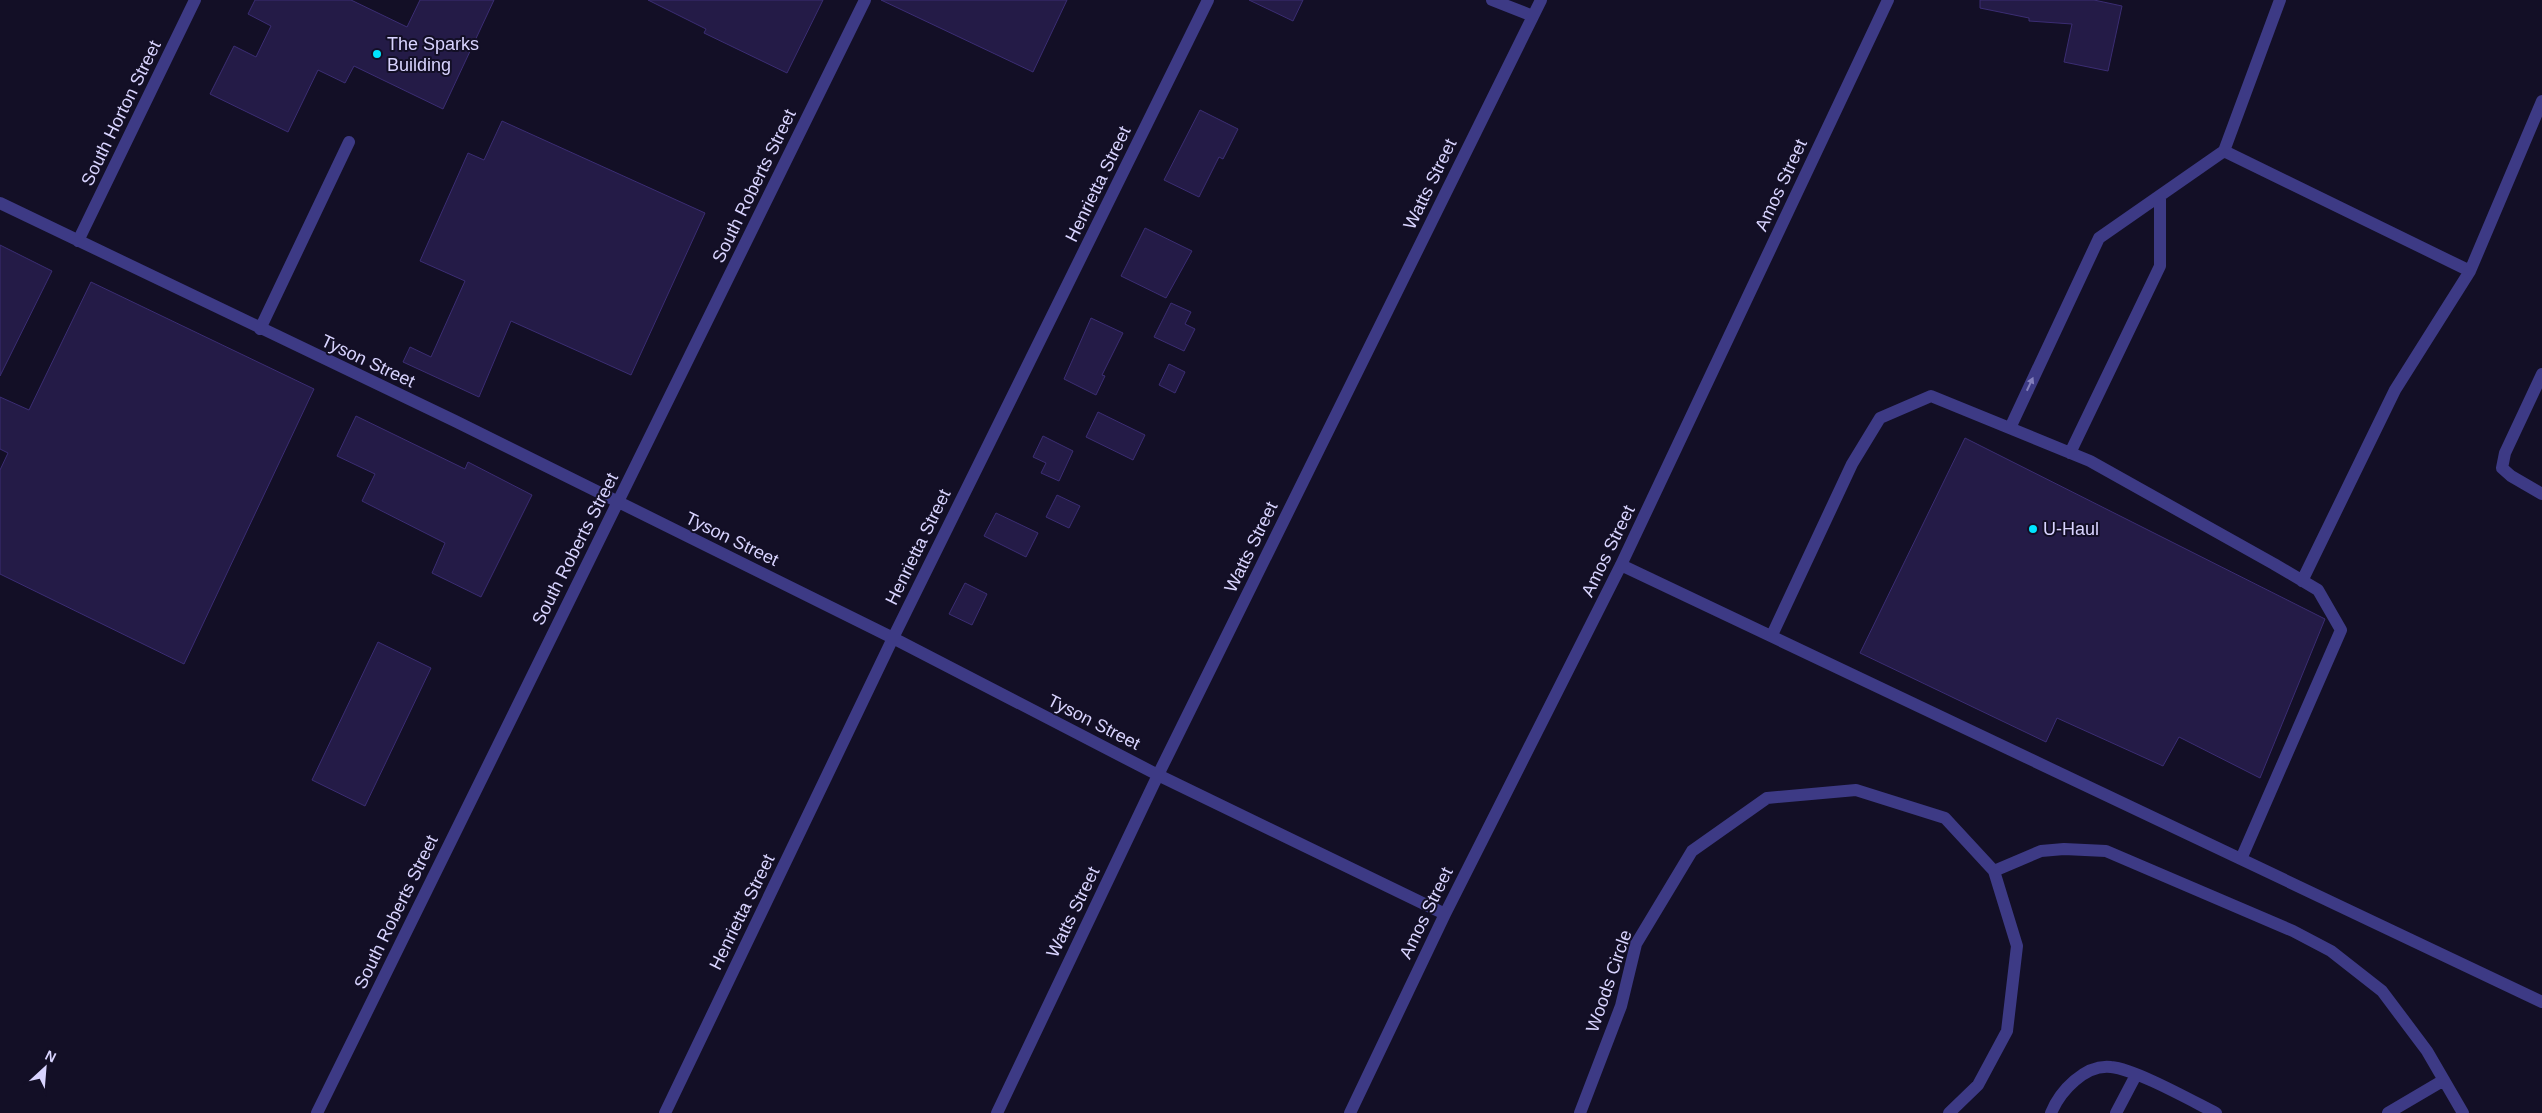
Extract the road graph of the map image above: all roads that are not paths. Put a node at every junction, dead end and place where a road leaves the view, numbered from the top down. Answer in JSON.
{"nodes":[{"id":1,"x":195,"y":0,"type":"edge"},
{"id":2,"x":864,"y":0,"type":"edge"},
{"id":3,"x":1208,"y":0,"type":"edge"},
{"id":4,"x":1492,"y":0,"type":"edge"},
{"id":5,"x":1541,"y":0,"type":"edge"},
{"id":6,"x":1888,"y":0,"type":"edge"},
{"id":7,"x":2280,"y":0,"type":"edge"},
{"id":8,"x":1533,"y":16,"type":"junction"},
{"id":9,"x":2542,"y":101,"type":"edge"},
{"id":10,"x":349,"y":142,"type":"dead end"},
{"id":11,"x":2224,"y":151,"type":"junction"},
{"id":12,"x":2160,"y":196,"type":"junction"},
{"id":13,"x":0,"y":204,"type":"edge"},
{"id":14,"x":78,"y":241,"type":"junction"},
{"id":15,"x":2470,"y":271,"type":"junction"},
{"id":16,"x":260,"y":328,"type":"junction"},
{"id":17,"x":2542,"y":374,"type":"edge"},
{"id":18,"x":2010,"y":428,"type":"junction"},
{"id":19,"x":2070,"y":452,"type":"junction"},
{"id":20,"x":2542,"y":494,"type":"edge"},
{"id":21,"x":619,"y":502,"type":"junction"},
{"id":22,"x":1621,"y":565,"type":"junction"},
{"id":23,"x":2302,"y":581,"type":"junction"},
{"id":24,"x":1772,"y":635,"type":"junction"},
{"id":25,"x":893,"y":638,"type":"junction"},
{"id":26,"x":1158,"y":775,"type":"junction"},
{"id":27,"x":2241,"y":859,"type":"junction"},
{"id":28,"x":1994,"y":871,"type":"junction"},
{"id":29,"x":1445,"y":914,"type":"junction"},
{"id":30,"x":2542,"y":1002,"type":"edge"},
{"id":31,"x":2136,"y":1075,"type":"junction"},
{"id":32,"x":2444,"y":1080,"type":"junction"},
{"id":33,"x":2192,"y":1108,"type":"edge"},
{"id":34,"x":317,"y":1113,"type":"edge"},
{"id":35,"x":665,"y":1113,"type":"edge"},
{"id":36,"x":997,"y":1113,"type":"edge"},
{"id":37,"x":1350,"y":1113,"type":"edge"},
{"id":38,"x":1580,"y":1113,"type":"edge"},
{"id":39,"x":1949,"y":1113,"type":"edge"},
{"id":40,"x":2051,"y":1113,"type":"edge"},
{"id":41,"x":2116,"y":1113,"type":"edge"},
{"id":42,"x":2216,"y":1113,"type":"edge"},
{"id":43,"x":2388,"y":1113,"type":"edge"},
{"id":44,"x":2463,"y":1113,"type":"edge"}],
"edges":[{"from":1,"to":14,"type":"street","name":"South Horton Street"},
{"from":2,"to":21,"type":"street","name":"South Roberts Street"},
{"from":3,"to":25,"type":"street","name":"Henrietta Street"},
{"from":4,"to":8,"type":"street"},
{"from":5,"to":8,"type":"street","name":"Watts Street"},
{"from":6,"to":22,"type":"street","name":"Amos Street"},
{"from":7,"to":11,"type":"street"},
{"from":8,"to":26,"type":"street","name":"Watts Street"},
{"from":9,"to":15,"type":"street"},
{"from":10,"to":16,"type":"street"},
{"from":11,"to":12,"type":"street"},
{"from":11,"to":15,"type":"street"},
{"from":18,"to":12,"type":"street","one_way":true},
{"from":12,"to":19,"type":"street"},
{"from":13,"to":14,"type":"street","name":"Tyson Street"},
{"from":14,"to":16,"type":"street","name":"Tyson Street"},
{"from":15,"to":23,"type":"street"},
{"from":16,"to":21,"type":"street","name":"Tyson Street"},
{"from":17,"to":20,"type":"street"},
{"from":18,"to":19,"type":"street"},
{"from":18,"to":24,"type":"street"},
{"from":19,"to":23,"type":"street"},
{"from":21,"to":25,"type":"street","name":"Tyson Street"},
{"from":21,"to":34,"type":"street","name":"South Roberts Street"},
{"from":22,"to":24,"type":"street"},
{"from":22,"to":29,"type":"street","name":"Amos Street"},
{"from":23,"to":27,"type":"street"},
{"from":24,"to":27,"type":"street"},
{"from":25,"to":26,"type":"street","name":"Tyson Street"},
{"from":25,"to":35,"type":"street","name":"Henrietta Street"},
{"from":26,"to":29,"type":"street","name":"Tyson Street"},
{"from":26,"to":36,"type":"street","name":"Watts Street"},
{"from":27,"to":30,"type":"street"},
{"from":28,"to":32,"type":"street"},
{"from":28,"to":38,"type":"street","name":"Woods Circle"},
{"from":28,"to":39,"type":"street","name":"Woods Circle"},
{"from":29,"to":37,"type":"street","name":"Amos Street"},
{"from":31,"to":33,"type":"street"},
{"from":31,"to":40,"type":"street"},
{"from":31,"to":41,"type":"street"},
{"from":32,"to":43,"type":"street"},
{"from":32,"to":44,"type":"street"},
{"from":33,"to":42,"type":"street"}]}
